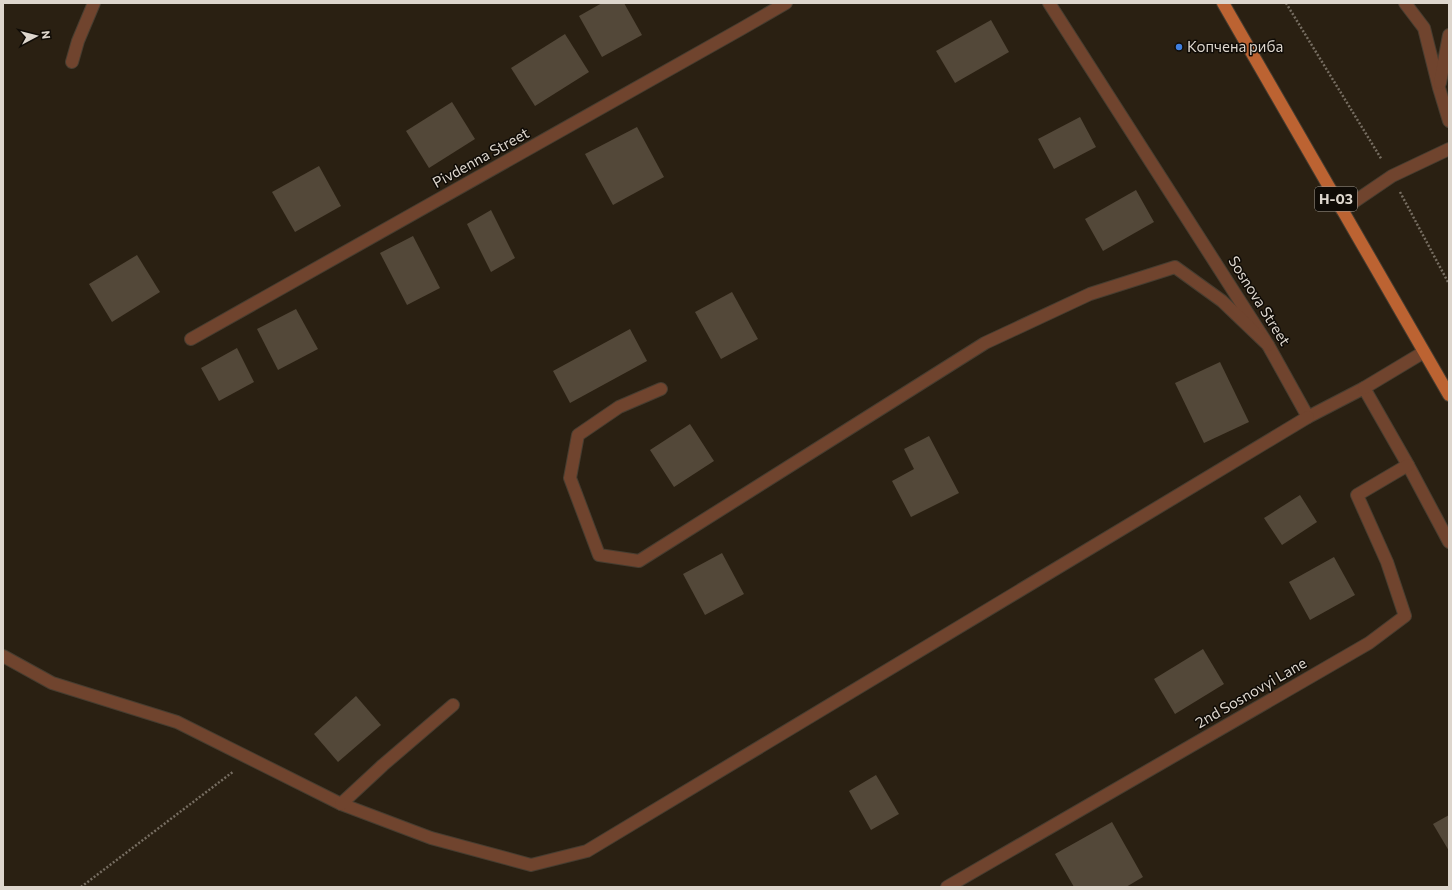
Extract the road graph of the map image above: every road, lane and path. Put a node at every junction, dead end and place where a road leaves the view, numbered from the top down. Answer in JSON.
{"nodes":[{"id":1,"x":94,"y":3,"type":"edge"},
{"id":2,"x":786,"y":3,"type":"edge"},
{"id":3,"x":1049,"y":3,"type":"edge"},
{"id":4,"x":1223,"y":3,"type":"edge"},
{"id":5,"x":1286,"y":3,"type":"edge"},
{"id":6,"x":1405,"y":3,"type":"edge"},
{"id":7,"x":1449,"y":35,"type":"edge"},
{"id":8,"x":72,"y":62,"type":"dead end"},
{"id":9,"x":1439,"y":88,"type":"junction"},
{"id":10,"x":1449,"y":121,"type":"edge"},
{"id":11,"x":1449,"y":149,"type":"edge"},
{"id":12,"x":1392,"y":176,"type":"junction"},
{"id":13,"x":1342,"y":210,"type":"junction"},
{"id":14,"x":1449,"y":284,"type":"edge"},
{"id":15,"x":191,"y":339,"type":"dead end"},
{"id":16,"x":1268,"y":345,"type":"junction"},
{"id":17,"x":1424,"y":352,"type":"junction"},
{"id":18,"x":1364,"y":388,"type":"junction"},
{"id":19,"x":661,"y":389,"type":"dead end"},
{"id":20,"x":1449,"y":395,"type":"edge"},
{"id":21,"x":1308,"y":417,"type":"junction"},
{"id":22,"x":1408,"y":465,"type":"junction"},
{"id":23,"x":1449,"y":542,"type":"edge"},
{"id":24,"x":3,"y":656,"type":"edge"},
{"id":25,"x":453,"y":705,"type":"dead end"},
{"id":26,"x":250,"y":758,"type":"junction"},
{"id":27,"x":342,"y":804,"type":"junction"},
{"id":28,"x":81,"y":887,"type":"edge"},
{"id":29,"x":947,"y":887,"type":"edge"}],
"edges":[{"from":1,"to":8,"type":"street"},
{"from":2,"to":15,"type":"street","name":"Pivdenna Street"},
{"from":3,"to":16,"type":"street","name":"Sosnova Street"},
{"from":4,"to":13,"type":"main road","number":"Н-03"},
{"from":5,"to":12,"type":"path"},
{"from":6,"to":9,"type":"street"},
{"from":7,"to":9,"type":"street"},
{"from":9,"to":10,"type":"street"},
{"from":11,"to":12,"type":"street"},
{"from":12,"to":13,"type":"street"},
{"from":12,"to":14,"type":"path"},
{"from":13,"to":17,"type":"main road","number":"Н-03"},
{"from":16,"to":19,"type":"street"},
{"from":16,"to":21,"type":"street","name":"Sosnova Street"},
{"from":17,"to":18,"type":"street"},
{"from":17,"to":20,"type":"main road","number":"Н-03"},
{"from":18,"to":21,"type":"street"},
{"from":18,"to":22,"type":"street"},
{"from":21,"to":27,"type":"street"},
{"from":22,"to":23,"type":"street"},
{"from":22,"to":29,"type":"street","name":"2nd Sosnovyi Lane"},
{"from":24,"to":26,"type":"street"},
{"from":25,"to":27,"type":"street"},
{"from":26,"to":27,"type":"street"},
{"from":26,"to":28,"type":"path"}]}
